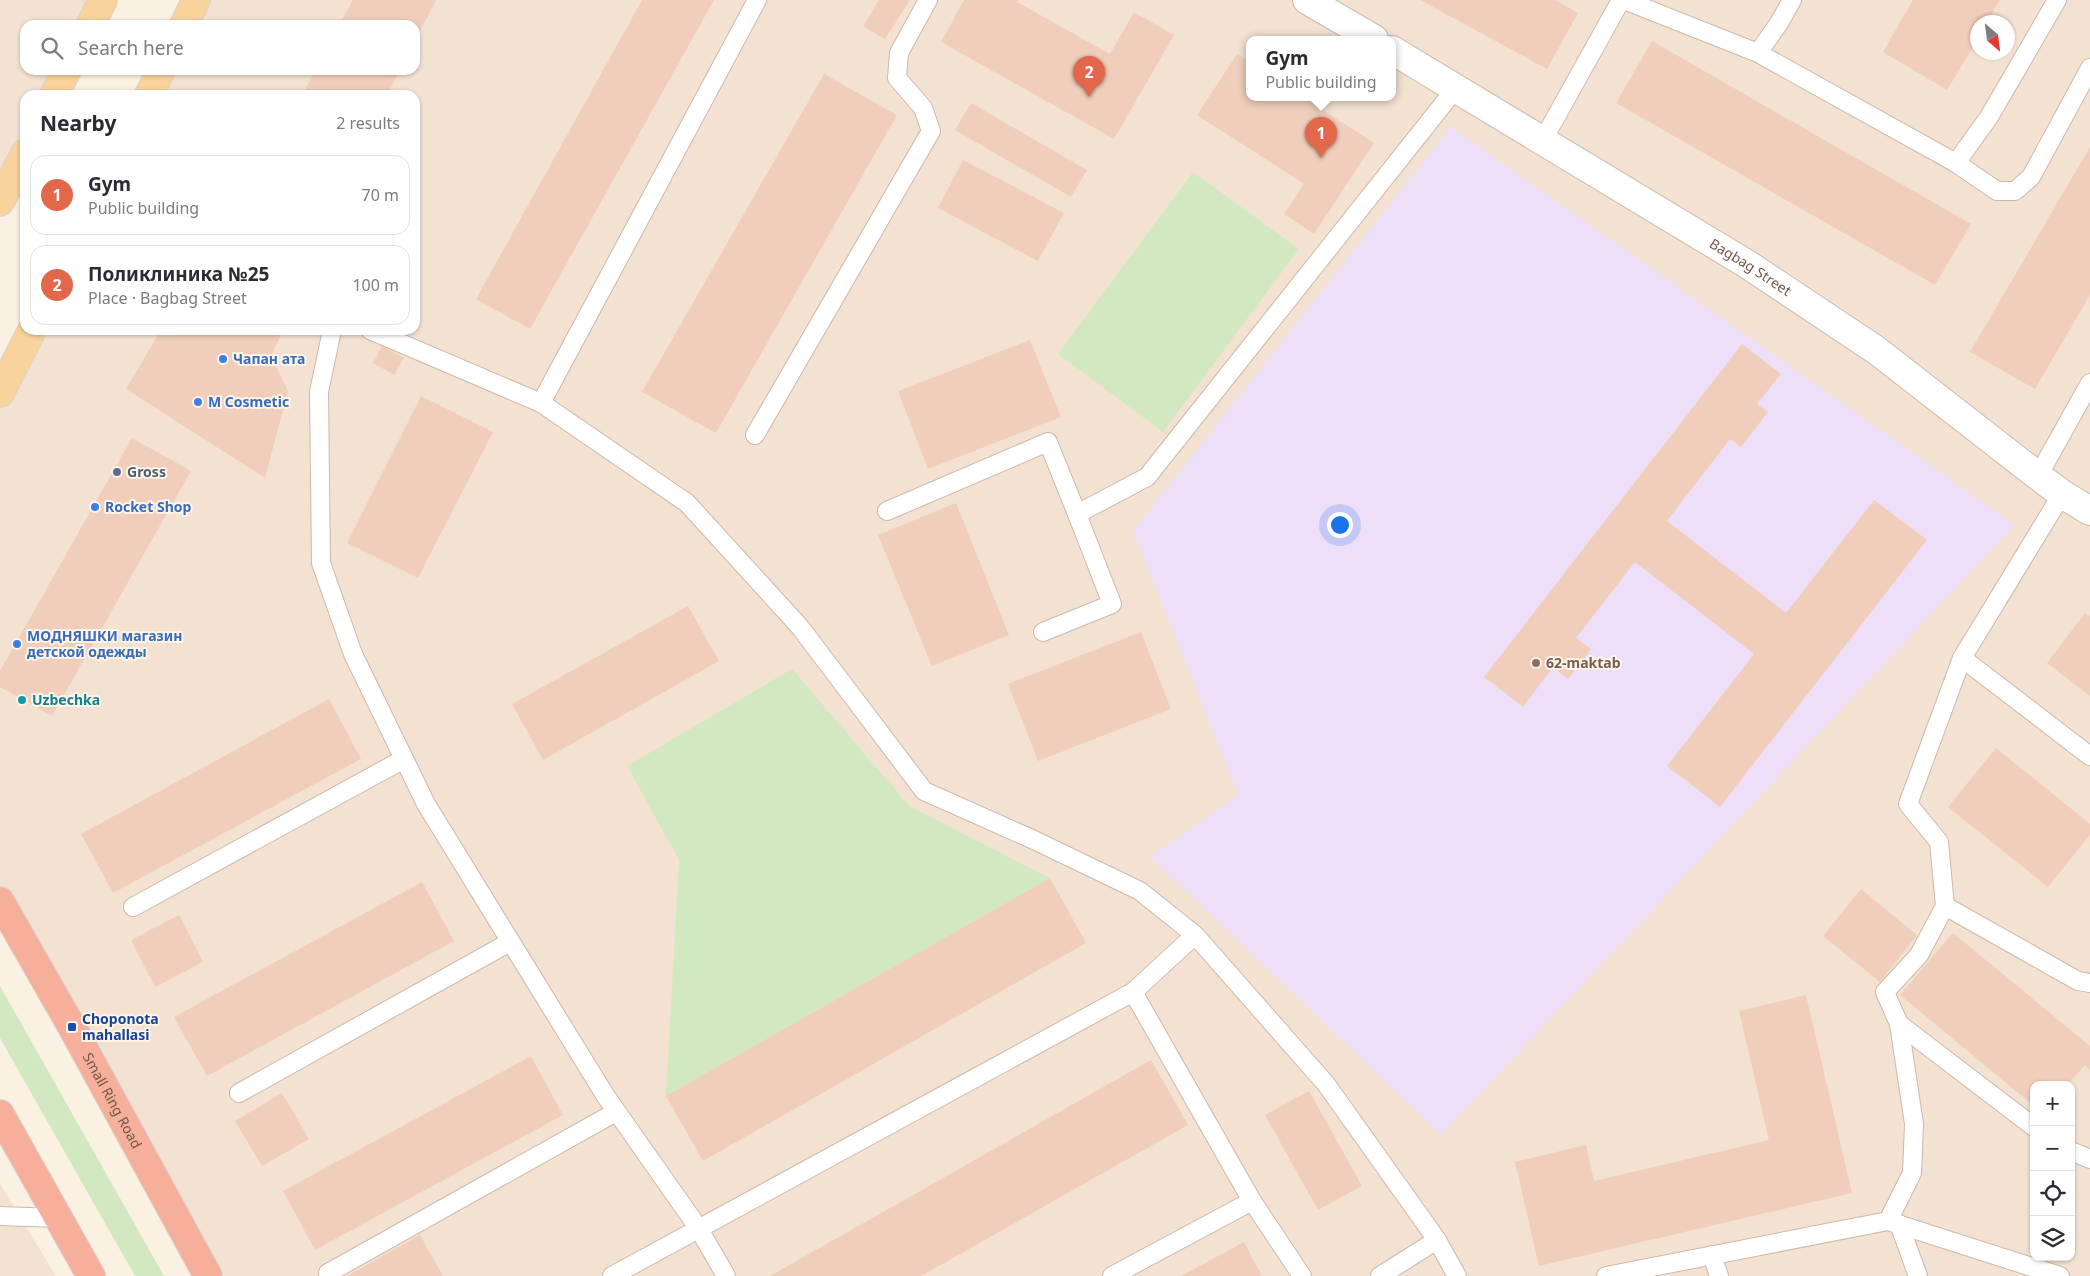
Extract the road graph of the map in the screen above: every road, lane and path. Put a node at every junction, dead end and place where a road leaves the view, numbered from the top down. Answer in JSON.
{"nodes":[{"id":1,"x":102,"y":0,"type":"edge"},
{"id":2,"x":196,"y":0,"type":"edge"},
{"id":3,"x":757,"y":0,"type":"edge"},
{"id":4,"x":928,"y":0,"type":"edge"},
{"id":5,"x":1308,"y":0,"type":"edge"},
{"id":6,"x":1623,"y":0,"type":"edge"},
{"id":7,"x":1792,"y":0,"type":"edge"},
{"id":8,"x":2057,"y":0,"type":"edge"},
{"id":9,"x":92,"y":20,"type":"edge"},
{"id":10,"x":186,"y":20,"type":"edge"},
{"id":11,"x":1369,"y":36,"type":"edge"},
{"id":12,"x":1396,"y":52,"type":"edge"},
{"id":13,"x":1758,"y":53,"type":"junction"},
{"id":14,"x":2090,"y":68,"type":"edge"},
{"id":15,"x":64,"y":75,"type":"edge"},
{"id":16,"x":159,"y":75,"type":"edge"},
{"id":17,"x":1456,"y":88,"type":"junction"},
{"id":18,"x":57,"y":90,"type":"edge"},
{"id":19,"x":151,"y":90,"type":"edge"},
{"id":20,"x":1542,"y":140,"type":"junction"},
{"id":21,"x":20,"y":162,"type":"edge"},
{"id":22,"x":1956,"y":163,"type":"junction"},
{"id":23,"x":0,"y":202,"type":"edge"},
{"id":24,"x":29,"y":335,"type":"edge"},
{"id":25,"x":331,"y":335,"type":"edge"},
{"id":26,"x":382,"y":335,"type":"edge"},
{"id":27,"x":2090,"y":383,"type":"edge"},
{"id":28,"x":0,"y":393,"type":"edge"},
{"id":29,"x":540,"y":403,"type":"junction"},
{"id":30,"x":755,"y":435,"type":"dead end"},
{"id":31,"x":2038,"y":476,"type":"junction"},
{"id":32,"x":2062,"y":494,"type":"junction"},
{"id":33,"x":2090,"y":511,"type":"edge"},
{"id":34,"x":887,"y":512,"type":"dead end"},
{"id":35,"x":1077,"y":514,"type":"junction"},
{"id":36,"x":1042,"y":632,"type":"dead end"},
{"id":37,"x":1962,"y":658,"type":"junction"},
{"id":38,"x":2090,"y":756,"type":"edge"},
{"id":39,"x":404,"y":760,"type":"junction"},
{"id":40,"x":0,"y":901,"type":"edge"},
{"id":41,"x":1945,"y":906,"type":"junction"},
{"id":42,"x":133,"y":907,"type":"dead end"},
{"id":43,"x":1195,"y":935,"type":"junction"},
{"id":44,"x":510,"y":942,"type":"junction"},
{"id":45,"x":2090,"y":983,"type":"edge"},
{"id":46,"x":1133,"y":992,"type":"junction"},
{"id":47,"x":1899,"y":1024,"type":"junction"},
{"id":48,"x":239,"y":1093,"type":"dead end"},
{"id":49,"x":616,"y":1112,"type":"junction"},
{"id":50,"x":0,"y":1114,"type":"edge"},
{"id":51,"x":2033,"y":1126,"type":"edge"},
{"id":52,"x":2075,"y":1153,"type":"edge"},
{"id":53,"x":2090,"y":1159,"type":"edge"},
{"id":54,"x":1252,"y":1201,"type":"junction"},
{"id":55,"x":0,"y":1216,"type":"edge"},
{"id":56,"x":58,"y":1218,"type":"junction"},
{"id":57,"x":1893,"y":1223,"type":"junction"},
{"id":58,"x":699,"y":1229,"type":"junction"},
{"id":59,"x":1437,"y":1240,"type":"junction"},
{"id":60,"x":1712,"y":1255,"type":"junction"},
{"id":61,"x":328,"y":1273,"type":"dead end"},
{"id":62,"x":91,"y":1276,"type":"edge"},
{"id":63,"x":208,"y":1276,"type":"edge"},
{"id":64,"x":612,"y":1276,"type":"edge"},
{"id":65,"x":726,"y":1276,"type":"edge"},
{"id":66,"x":1112,"y":1276,"type":"edge"},
{"id":67,"x":1302,"y":1276,"type":"edge"},
{"id":68,"x":1380,"y":1276,"type":"edge"},
{"id":69,"x":1457,"y":1276,"type":"edge"},
{"id":70,"x":1606,"y":1276,"type":"edge"},
{"id":71,"x":1719,"y":1276,"type":"edge"},
{"id":72,"x":1918,"y":1276,"type":"edge"},
{"id":73,"x":2060,"y":1276,"type":"edge"}],
"edges":[{"from":1,"to":9,"type":"main road"},
{"from":2,"to":10,"type":"main road"},
{"from":3,"to":29,"type":"lane"},
{"from":4,"to":30,"type":"lane"},
{"from":5,"to":11,"type":"street"},
{"from":6,"to":13,"type":"lane"},
{"from":6,"to":20,"type":"lane"},
{"from":7,"to":13,"type":"lane"},
{"from":8,"to":22,"type":"lane"},
{"from":12,"to":17,"type":"street","name":"Bagbag Street"},
{"from":13,"to":22,"type":"lane"},
{"from":14,"to":22,"type":"lane"},
{"from":15,"to":18,"type":"main road"},
{"from":16,"to":19,"type":"main road"},
{"from":17,"to":20,"type":"street","name":"Bagbag Street"},
{"from":17,"to":35,"type":"lane"},
{"from":20,"to":31,"type":"street","name":"Bagbag Street"},
{"from":21,"to":23,"type":"main road"},
{"from":24,"to":28,"type":"main road"},
{"from":25,"to":39,"type":"lane"},
{"from":26,"to":29,"type":"lane"},
{"from":27,"to":31,"type":"lane"},
{"from":29,"to":43,"type":"lane"},
{"from":31,"to":32,"type":"street","name":"Bagbag Street"},
{"from":32,"to":33,"type":"street","name":"Bagbag Street"},
{"from":32,"to":37,"type":"lane"},
{"from":34,"to":35,"type":"lane"},
{"from":35,"to":36,"type":"lane"},
{"from":37,"to":38,"type":"lane"},
{"from":37,"to":41,"type":"lane"},
{"from":39,"to":42,"type":"lane"},
{"from":39,"to":44,"type":"lane"},
{"from":40,"to":63,"type":"highway","name":"Small Ring Road"},
{"from":41,"to":45,"type":"lane"},
{"from":41,"to":47,"type":"lane"},
{"from":43,"to":46,"type":"lane"},
{"from":43,"to":59,"type":"lane"},
{"from":44,"to":48,"type":"lane"},
{"from":44,"to":49,"type":"lane"},
{"from":46,"to":54,"type":"lane"},
{"from":46,"to":58,"type":"lane"},
{"from":47,"to":51,"type":"lane"},
{"from":47,"to":57,"type":"lane"},
{"from":49,"to":58,"type":"lane"},
{"from":49,"to":61,"type":"lane"},
{"from":50,"to":56,"type":"highway"},
{"from":52,"to":53,"type":"lane"},
{"from":54,"to":66,"type":"lane"},
{"from":54,"to":67,"type":"lane"},
{"from":55,"to":56,"type":"lane"},
{"from":56,"to":62,"type":"highway"},
{"from":57,"to":60,"type":"lane"},
{"from":57,"to":72,"type":"lane"},
{"from":57,"to":73,"type":"lane"},
{"from":58,"to":64,"type":"lane"},
{"from":58,"to":65,"type":"lane"},
{"from":59,"to":68,"type":"lane"},
{"from":59,"to":69,"type":"lane"},
{"from":60,"to":70,"type":"lane"},
{"from":60,"to":71,"type":"lane"}]}
